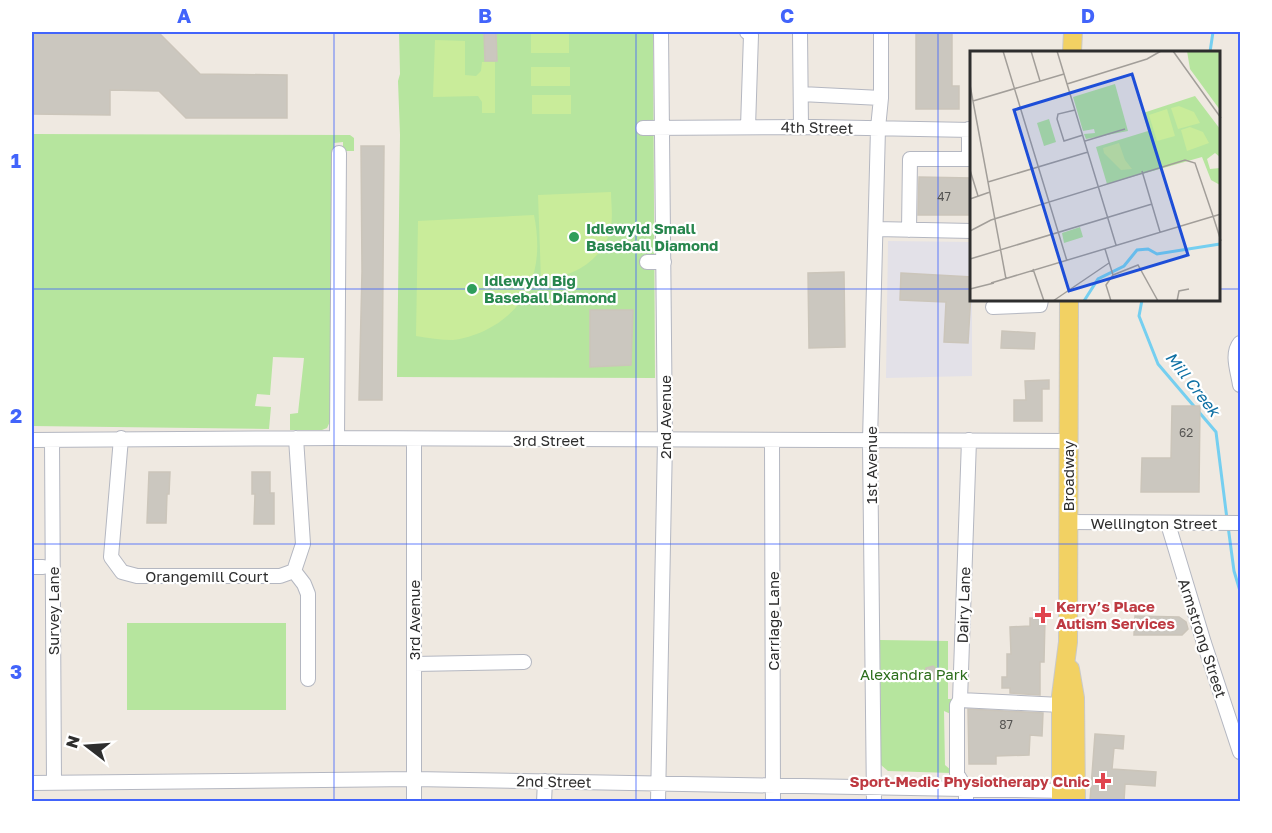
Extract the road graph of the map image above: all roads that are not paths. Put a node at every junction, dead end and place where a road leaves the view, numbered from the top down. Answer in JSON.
{"nodes":[{"id":1,"x":661,"y":32,"type":"edge"},
{"id":2,"x":747,"y":32,"type":"edge"},
{"id":3,"x":800,"y":32,"type":"edge"},
{"id":4,"x":881,"y":32,"type":"edge"},
{"id":5,"x":1073,"y":32,"type":"edge"},
{"id":6,"x":1072,"y":51,"type":"edge"},
{"id":7,"x":801,"y":94,"type":"junction"},
{"id":8,"x":881,"y":98,"type":"junction"},
{"id":9,"x":662,"y":127,"type":"junction"},
{"id":10,"x":748,"y":127,"type":"junction"},
{"id":11,"x":801,"y":127,"type":"junction"},
{"id":12,"x":643,"y":128,"type":"dead end"},
{"id":13,"x":878,"y":128,"type":"junction"},
{"id":14,"x":970,"y":129,"type":"edge"},
{"id":15,"x":339,"y":153,"type":"dead end"},
{"id":16,"x":970,"y":159,"type":"edge"},
{"id":17,"x":876,"y":229,"type":"junction"},
{"id":18,"x":909,"y":230,"type":"junction"},
{"id":19,"x":970,"y":231,"type":"edge"},
{"id":20,"x":647,"y":262,"type":"dead end"},
{"id":21,"x":664,"y":262,"type":"junction"},
{"id":22,"x":1040,"y":302,"type":"edge"},
{"id":23,"x":1069,"y":302,"type":"edge"},
{"id":24,"x":993,"y":307,"type":"dead end"},
{"id":25,"x":1238,"y":346,"type":"edge"},
{"id":26,"x":1240,"y":385,"type":"edge"},
{"id":27,"x":120,"y":438,"type":"junction"},
{"id":28,"x":296,"y":438,"type":"junction"},
{"id":29,"x":337,"y":438,"type":"junction"},
{"id":30,"x":32,"y":440,"type":"edge"},
{"id":31,"x":52,"y":440,"type":"junction"},
{"id":32,"x":414,"y":440,"type":"junction"},
{"id":33,"x":666,"y":440,"type":"junction"},
{"id":34,"x":772,"y":440,"type":"junction"},
{"id":35,"x":969,"y":440,"type":"junction"},
{"id":36,"x":870,"y":441,"type":"junction"},
{"id":37,"x":1067,"y":441,"type":"junction"},
{"id":38,"x":1068,"y":522,"type":"junction"},
{"id":39,"x":1232,"y":523,"type":"edge"},
{"id":40,"x":1168,"y":524,"type":"junction"},
{"id":41,"x":294,"y":572,"type":"junction"},
{"id":42,"x":1067,"y":651,"type":"junction"},
{"id":43,"x":524,"y":662,"type":"dead end"},
{"id":44,"x":414,"y":664,"type":"junction"},
{"id":45,"x":308,"y":679,"type":"dead end"},
{"id":46,"x":960,"y":700,"type":"junction"},
{"id":47,"x":1061,"y":705,"type":"junction"},
{"id":48,"x":1240,"y":752,"type":"edge"},
{"id":49,"x":414,"y":780,"type":"junction"},
{"id":50,"x":545,"y":781,"type":"junction"},
{"id":51,"x":32,"y":783,"type":"edge"},
{"id":52,"x":54,"y":783,"type":"junction"},
{"id":53,"x":657,"y":783,"type":"junction"},
{"id":54,"x":773,"y":785,"type":"junction"},
{"id":55,"x":874,"y":794,"type":"edge"},
{"id":56,"x":966,"y":795,"type":"edge"},
{"id":57,"x":1069,"y":796,"type":"edge"},
{"id":58,"x":414,"y":801,"type":"edge"},
{"id":59,"x":544,"y":801,"type":"edge"},
{"id":60,"x":658,"y":801,"type":"edge"},
{"id":61,"x":773,"y":801,"type":"edge"}],
"edges":[{"from":1,"to":9,"type":"street","name":"2nd Avenue"},
{"from":2,"to":10,"type":"street"},
{"from":3,"to":7,"type":"street"},
{"from":4,"to":8,"type":"street","name":"1st Avenue"},
{"from":5,"to":6,"type":"main road"},
{"from":7,"to":8,"type":"street"},
{"from":7,"to":11,"type":"street"},
{"from":8,"to":13,"type":"street","name":"1st Avenue"},
{"from":9,"to":10,"type":"street","name":"4th Street"},
{"from":9,"to":12,"type":"street","name":"4th Street"},
{"from":9,"to":21,"type":"street","name":"2nd Avenue"},
{"from":10,"to":11,"type":"street","name":"4th Street"},
{"from":11,"to":13,"type":"street","name":"4th Street"},
{"from":13,"to":14,"type":"street","name":"4th Street"},
{"from":13,"to":17,"type":"street","name":"1st Avenue"},
{"from":14,"to":16,"type":"street"},
{"from":15,"to":29,"type":"street"},
{"from":16,"to":18,"type":"street"},
{"from":17,"to":18,"type":"street"},
{"from":17,"to":36,"type":"street","name":"1st Avenue"},
{"from":18,"to":19,"type":"street"},
{"from":20,"to":21,"type":"street"},
{"from":21,"to":33,"type":"street","name":"2nd Avenue"},
{"from":22,"to":24,"type":"street"},
{"from":23,"to":37,"type":"main road","name":"Broadway"},
{"from":25,"to":26,"type":"street"},
{"from":27,"to":28,"type":"street","name":"3rd Street"},
{"from":27,"to":31,"type":"street","name":"3rd Street"},
{"from":27,"to":41,"type":"street","name":"Orangemill Court"},
{"from":28,"to":29,"type":"street","name":"3rd Street"},
{"from":28,"to":41,"type":"street"},
{"from":29,"to":32,"type":"street","name":"3rd Street"},
{"from":30,"to":31,"type":"street","name":"3rd Street"},
{"from":31,"to":52,"type":"street","name":"Survey Lane"},
{"from":32,"to":33,"type":"street","name":"3rd Street"},
{"from":32,"to":44,"type":"street","name":"3rd Avenue"},
{"from":33,"to":34,"type":"street","name":"3rd Street"},
{"from":33,"to":53,"type":"street","name":"2nd Avenue"},
{"from":34,"to":36,"type":"street","name":"3rd Street"},
{"from":34,"to":54,"type":"street","name":"Carriage Lane"},
{"from":35,"to":36,"type":"street","name":"3rd Street"},
{"from":35,"to":37,"type":"street","name":"3rd Street"},
{"from":35,"to":46,"type":"street","name":"Dairy Lane"},
{"from":36,"to":55,"type":"street","name":"1st Avenue"},
{"from":37,"to":38,"type":"main road","name":"Broadway"},
{"from":38,"to":40,"type":"street","name":"Wellington Street"},
{"from":38,"to":42,"type":"main road","name":"Broadway"},
{"from":39,"to":40,"type":"street","name":"Wellington Street"},
{"from":40,"to":48,"type":"street","name":"Armstrong Street"},
{"from":41,"to":45,"type":"street"},
{"from":42,"to":47,"type":"main road","name":"Broadway"},
{"from":42,"to":57,"type":"main road","name":"Broadway"},
{"from":43,"to":44,"type":"street"},
{"from":44,"to":49,"type":"street","name":"3rd Avenue"},
{"from":46,"to":47,"type":"street"},
{"from":46,"to":56,"type":"street","name":"Dairy Lane"},
{"from":47,"to":57,"type":"main road","name":"Broadway"},
{"from":49,"to":50,"type":"street","name":"2nd Street"},
{"from":49,"to":52,"type":"street","name":"2nd Street"},
{"from":49,"to":58,"type":"street","name":"3rd Avenue"},
{"from":50,"to":53,"type":"street","name":"2nd Street"},
{"from":50,"to":59,"type":"street"},
{"from":51,"to":52,"type":"street","name":"2nd Street"},
{"from":53,"to":54,"type":"street","name":"2nd Street"},
{"from":53,"to":60,"type":"street","name":"2nd Avenue"},
{"from":54,"to":55,"type":"street","name":"2nd Street"},
{"from":54,"to":61,"type":"street","name":"Carriage Lane"},
{"from":55,"to":56,"type":"street","name":"2nd Street"},
{"from":56,"to":57,"type":"street","name":"2nd Street"}]}
